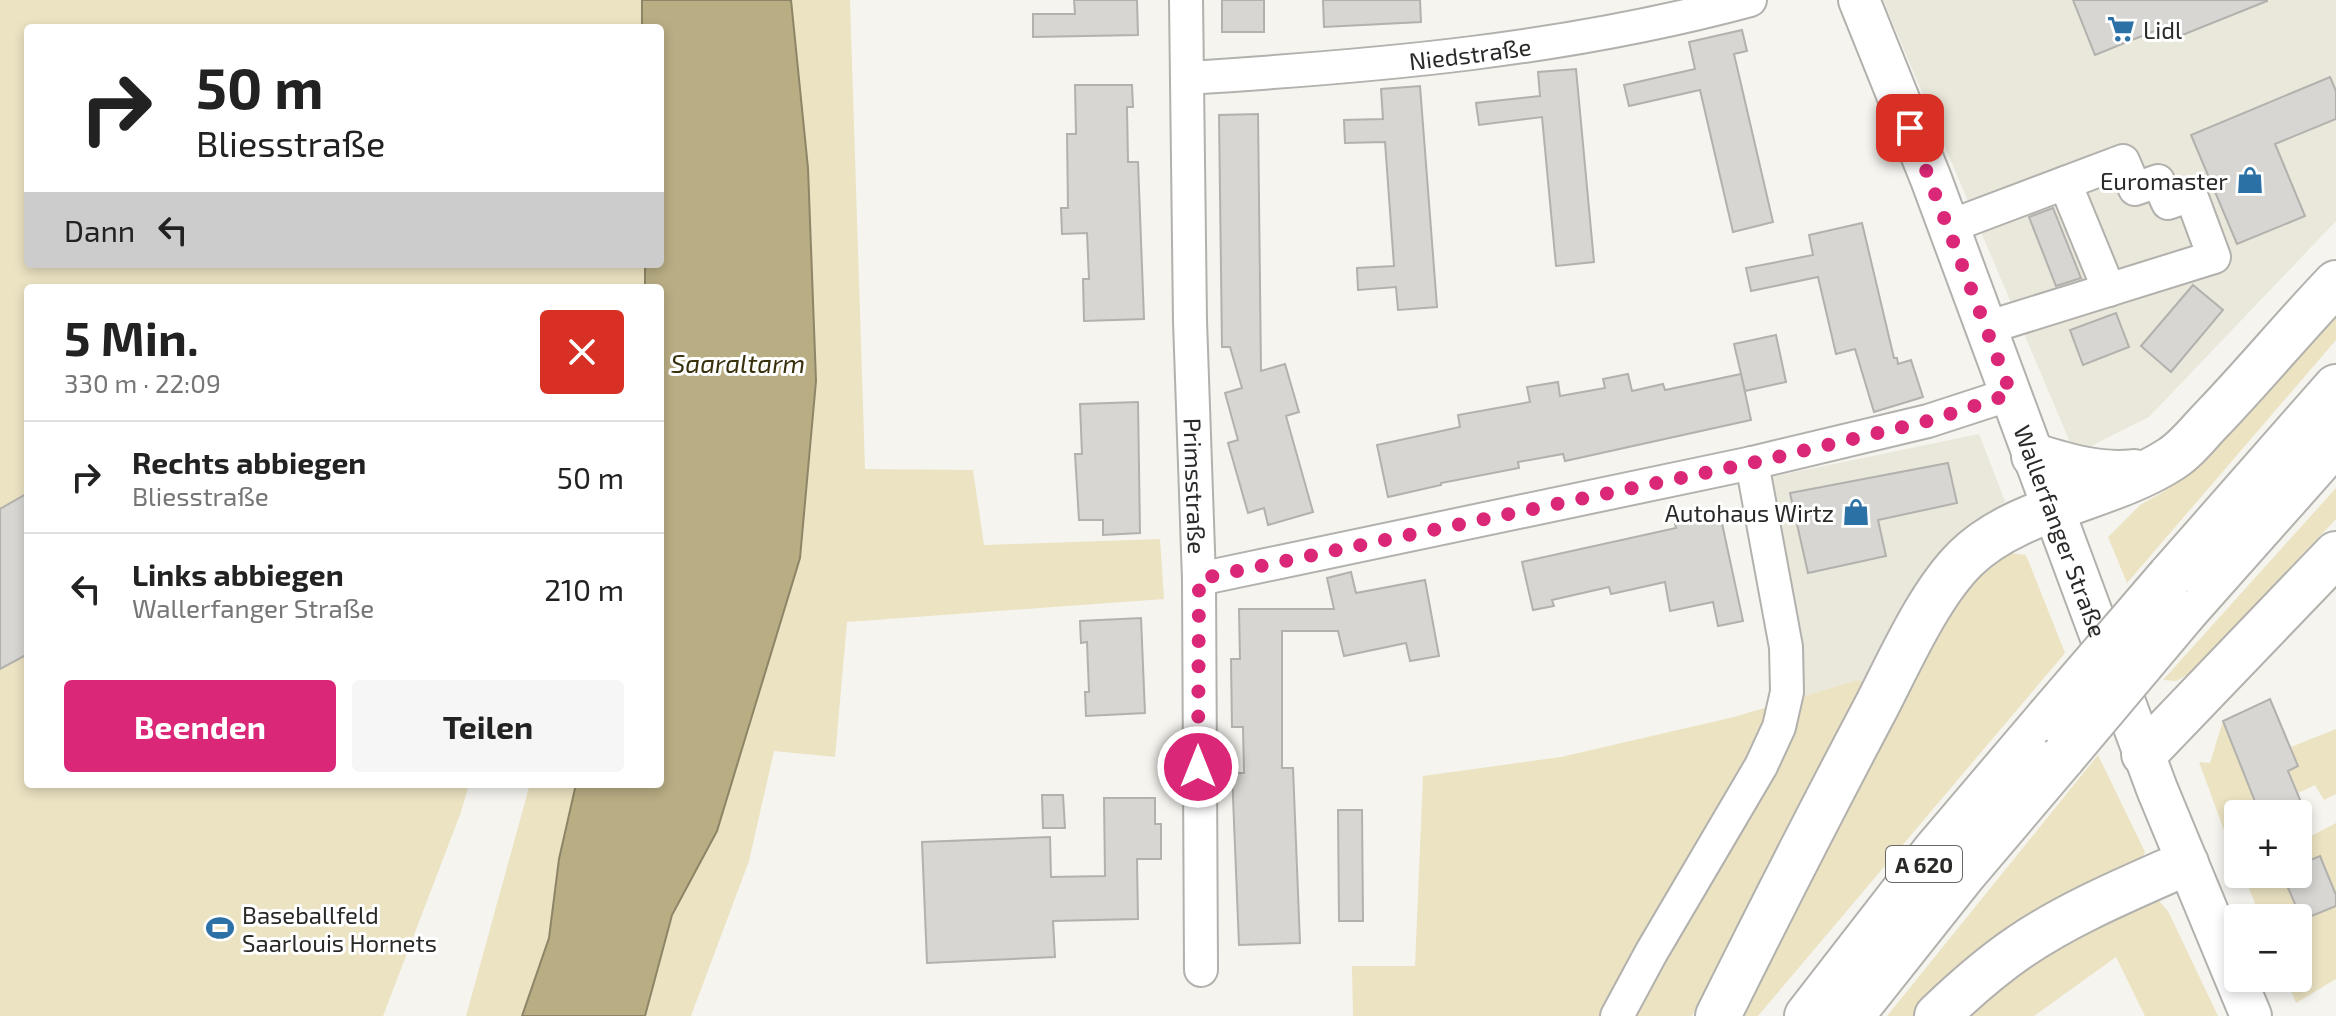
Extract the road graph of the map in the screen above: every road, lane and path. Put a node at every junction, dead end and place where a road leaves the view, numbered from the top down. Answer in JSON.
{"nodes":[{"id":1,"x":1186,"y":0,"type":"edge"},
{"id":2,"x":1750,"y":0,"type":"edge"},
{"id":3,"x":1859,"y":0,"type":"edge"},
{"id":4,"x":1638,"y":13,"type":"edge"},
{"id":5,"x":1187,"y":78,"type":"junction"},
{"id":6,"x":2065,"y":183,"type":"junction"},
{"id":7,"x":1948,"y":227,"type":"junction"},
{"id":8,"x":2336,"y":283,"type":"edge"},
{"id":9,"x":2109,"y":290,"type":"junction"},
{"id":10,"x":1986,"y":328,"type":"junction"},
{"id":11,"x":2336,"y":387,"type":"edge"},
{"id":12,"x":2011,"y":394,"type":"junction"},
{"id":13,"x":2336,"y":442,"type":"edge"},
{"id":14,"x":2034,"y":456,"type":"junction"},
{"id":15,"x":1752,"y":463,"type":"junction"},
{"id":16,"x":2148,"y":471,"type":"junction"},
{"id":17,"x":2054,"y":508,"type":"junction"},
{"id":18,"x":2336,"y":554,"type":"edge"},
{"id":19,"x":1199,"y":579,"type":"junction"},
{"id":20,"x":2177,"y":594,"type":"junction"},
{"id":21,"x":2055,"y":737,"type":"junction"},
{"id":22,"x":2144,"y":754,"type":"junction"},
{"id":23,"x":2186,"y":863,"type":"junction"},
{"id":24,"x":1201,"y":970,"type":"dead end"},
{"id":25,"x":1617,"y":1016,"type":"edge"},
{"id":26,"x":1718,"y":1016,"type":"edge"},
{"id":27,"x":1807,"y":1016,"type":"edge"},
{"id":28,"x":1851,"y":1016,"type":"edge"},
{"id":29,"x":1937,"y":1016,"type":"edge"},
{"id":30,"x":2251,"y":1016,"type":"edge"}],
"edges":[{"from":1,"to":5,"type":"street","name":"Primsstraße"},
{"from":2,"to":4,"type":"street","name":"Niedstraße"},
{"from":3,"to":7,"type":"main road","name":"Wallerfanger Straße"},
{"from":4,"to":5,"type":"street","name":"Niedstraße"},
{"from":5,"to":19,"type":"street","name":"Primsstraße"},
{"from":6,"to":7,"type":"street"},
{"from":6,"to":9,"type":"street"},
{"from":6,"to":9,"type":"street"},
{"from":7,"to":10,"type":"main road","name":"Wallerfanger Straße"},
{"from":8,"to":16,"type":"highway"},
{"from":9,"to":10,"type":"street"},
{"from":10,"to":12,"type":"main road","name":"Wallerfanger Straße"},
{"from":11,"to":20,"type":"highway","number":"A 620"},
{"from":12,"to":14,"type":"main road","name":"Wallerfanger Straße"},
{"from":12,"to":15,"type":"street"},
{"from":13,"to":20,"type":"highway","number":"A 620"},
{"from":14,"to":16,"type":"highway"},
{"from":14,"to":17,"type":"main road","name":"Wallerfanger Straße"},
{"from":15,"to":19,"type":"street"},
{"from":15,"to":25,"type":"street"},
{"from":16,"to":17,"type":"highway"},
{"from":17,"to":22,"type":"main road","name":"Wallerfanger Straße"},
{"from":17,"to":26,"type":"highway"},
{"from":18,"to":22,"type":"highway"},
{"from":19,"to":24,"type":"street","name":"Primsstraße"},
{"from":20,"to":21,"type":"highway","number":"A 620","bridge":true},
{"from":21,"to":27,"type":"highway","number":"A 620"},
{"from":21,"to":28,"type":"highway","number":"A 620"},
{"from":22,"to":23,"type":"main road","name":"Wallerfanger Straße"},
{"from":23,"to":29,"type":"highway"},
{"from":23,"to":30,"type":"main road","name":"Wallerfanger Straße"}]}
